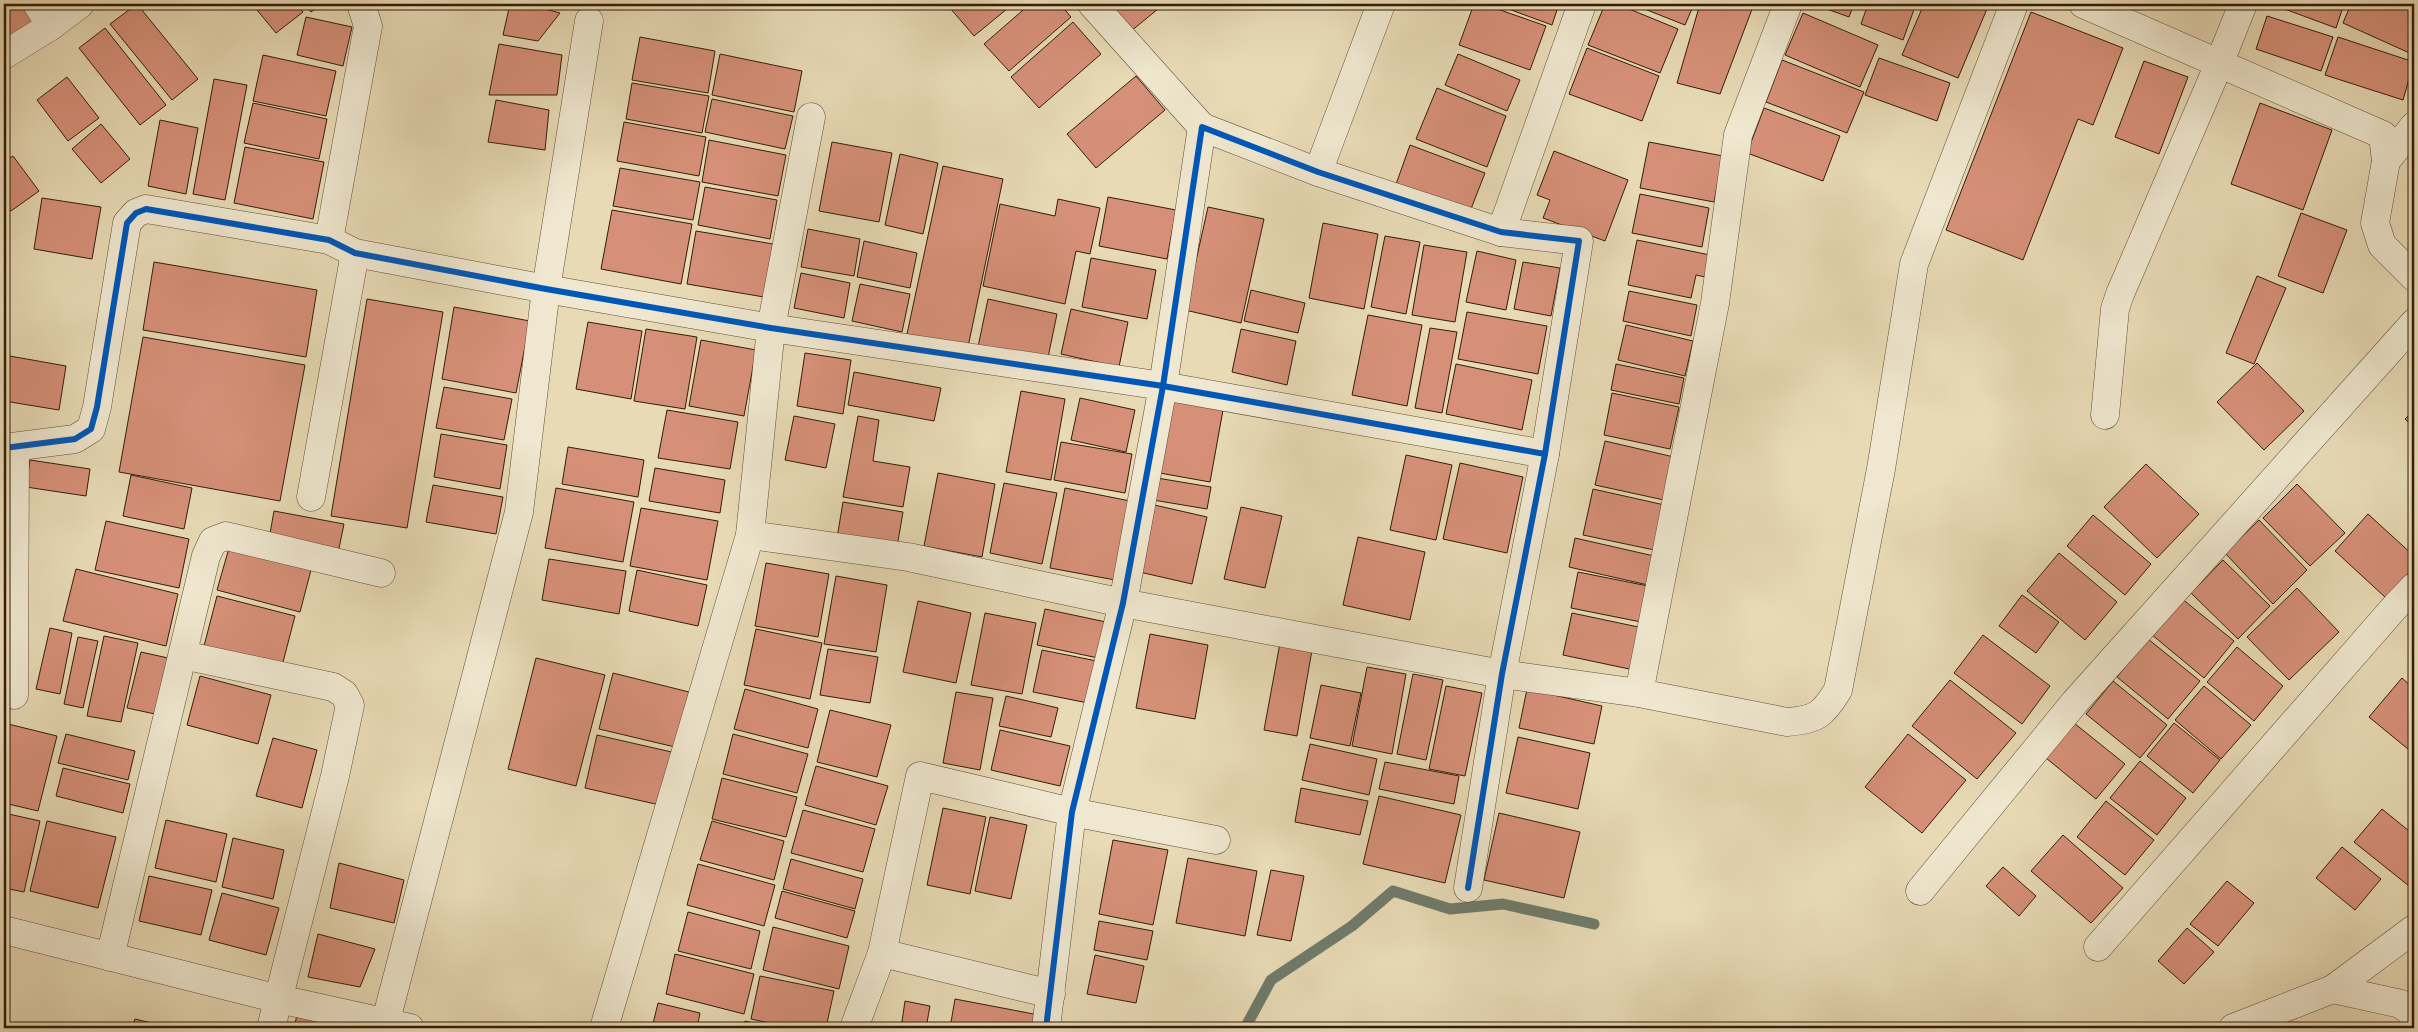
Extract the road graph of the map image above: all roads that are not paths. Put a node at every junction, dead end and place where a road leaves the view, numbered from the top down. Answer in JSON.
{"nodes":[{"id":1,"x":80,"y":4,"type":"edge"},
{"id":2,"x":362,"y":4,"type":"edge"},
{"id":3,"x":1092,"y":4,"type":"edge"},
{"id":4,"x":1381,"y":4,"type":"edge"},
{"id":5,"x":1582,"y":4,"type":"edge"},
{"id":6,"x":1788,"y":4,"type":"edge"},
{"id":7,"x":2014,"y":4,"type":"edge"},
{"id":8,"x":2083,"y":4,"type":"edge"},
{"id":9,"x":2243,"y":4,"type":"edge"},
{"id":10,"x":44,"y":15,"type":"edge"},
{"id":11,"x":589,"y":20,"type":"dead end"},
{"id":12,"x":4,"y":55,"type":"edge"},
{"id":13,"x":2220,"y":64,"type":"junction"},
{"id":14,"x":811,"y":117,"type":"dead end"},
{"id":15,"x":2414,"y":126,"type":"edge"},
{"id":16,"x":1202,"y":127,"type":"junction"},
{"id":17,"x":2386,"y":161,"type":"junction"},
{"id":18,"x":1318,"y":172,"type":"junction"},
{"id":19,"x":1501,"y":232,"type":"junction"},
{"id":20,"x":329,"y":240,"type":"junction"},
{"id":21,"x":355,"y":253,"type":"junction"},
{"id":22,"x":2414,"y":277,"type":"edge"},
{"id":23,"x":546,"y":289,"type":"junction"},
{"id":24,"x":2414,"y":323,"type":"edge"},
{"id":25,"x":771,"y":328,"type":"junction"},
{"id":26,"x":1163,"y":386,"type":"junction"},
{"id":27,"x":2105,"y":415,"type":"dead end"},
{"id":28,"x":10,"y":448,"type":"edge"},
{"id":29,"x":1545,"y":454,"type":"junction"},
{"id":30,"x":311,"y":496,"type":"dead end"},
{"id":31,"x":750,"y":534,"type":"junction"},
{"id":32,"x":381,"y":573,"type":"dead end"},
{"id":33,"x":2414,"y":587,"type":"edge"},
{"id":34,"x":1123,"y":603,"type":"junction"},
{"id":35,"x":183,"y":655,"type":"junction"},
{"id":36,"x":1502,"y":674,"type":"junction"},
{"id":37,"x":1639,"y":693,"type":"junction"},
{"id":38,"x":14,"y":695,"type":"dead end"},
{"id":39,"x":1072,"y":812,"type":"junction"},
{"id":40,"x":1216,"y":840,"type":"dead end"},
{"id":41,"x":1468,"y":888,"type":"dead end"},
{"id":42,"x":1920,"y":891,"type":"dead end"},
{"id":43,"x":2414,"y":928,"type":"edge"},
{"id":44,"x":4,"y":930,"type":"edge"},
{"id":45,"x":2098,"y":947,"type":"dead end"},
{"id":46,"x":882,"y":953,"type":"junction"},
{"id":47,"x":110,"y":957,"type":"junction"},
{"id":48,"x":2332,"y":989,"type":"junction"},
{"id":49,"x":1051,"y":994,"type":"junction"},
{"id":50,"x":279,"y":999,"type":"junction"},
{"id":51,"x":2407,"y":1016,"type":"edge"},
{"id":52,"x":393,"y":1026,"type":"edge"},
{"id":53,"x":272,"y":1028,"type":"edge"},
{"id":54,"x":604,"y":1028,"type":"edge"},
{"id":55,"x":854,"y":1028,"type":"edge"},
{"id":56,"x":1046,"y":1028,"type":"edge"},
{"id":57,"x":2233,"y":1028,"type":"edge"}],
"edges":[{"from":1,"to":10,"type":"street"},
{"from":2,"to":20,"type":"street"},
{"from":3,"to":16,"type":"street"},
{"from":4,"to":18,"type":"street"},
{"from":5,"to":19,"type":"street"},
{"from":6,"to":37,"type":"street"},
{"from":7,"to":37,"type":"street"},
{"from":8,"to":13,"type":"street"},
{"from":9,"to":13,"type":"street"},
{"from":10,"to":12,"type":"street"},
{"from":11,"to":23,"type":"street"},
{"from":13,"to":17,"type":"street"},
{"from":13,"to":27,"type":"street"},
{"from":14,"to":25,"type":"street"},
{"from":15,"to":17,"type":"street"},
{"from":16,"to":18,"type":"street"},
{"from":16,"to":26,"type":"street"},
{"from":17,"to":22,"type":"street"},
{"from":18,"to":19,"type":"street"},
{"from":19,"to":29,"type":"street"},
{"from":20,"to":21,"type":"street"},
{"from":20,"to":28,"type":"street"},
{"from":21,"to":23,"type":"street"},
{"from":21,"to":30,"type":"street"},
{"from":23,"to":25,"type":"street"},
{"from":23,"to":52,"type":"street"},
{"from":24,"to":42,"type":"street"},
{"from":25,"to":26,"type":"street"},
{"from":25,"to":31,"type":"street"},
{"from":26,"to":29,"type":"street"},
{"from":26,"to":34,"type":"street"},
{"from":28,"to":38,"type":"street"},
{"from":29,"to":36,"type":"street"},
{"from":31,"to":34,"type":"street"},
{"from":31,"to":54,"type":"street"},
{"from":32,"to":35,"type":"street"},
{"from":33,"to":45,"type":"street"},
{"from":34,"to":36,"type":"street"},
{"from":34,"to":39,"type":"street"},
{"from":35,"to":47,"type":"street"},
{"from":35,"to":50,"type":"street"},
{"from":36,"to":37,"type":"street"},
{"from":36,"to":41,"type":"street"},
{"from":39,"to":40,"type":"street"},
{"from":39,"to":46,"type":"street"},
{"from":39,"to":49,"type":"street"},
{"from":43,"to":48,"type":"street"},
{"from":44,"to":47,"type":"street"},
{"from":46,"to":49,"type":"street"},
{"from":46,"to":55,"type":"street"},
{"from":47,"to":50,"type":"street"},
{"from":48,"to":51,"type":"street"},
{"from":48,"to":57,"type":"street"},
{"from":49,"to":56,"type":"street"},
{"from":50,"to":52,"type":"street"},
{"from":50,"to":53,"type":"street"}]}
